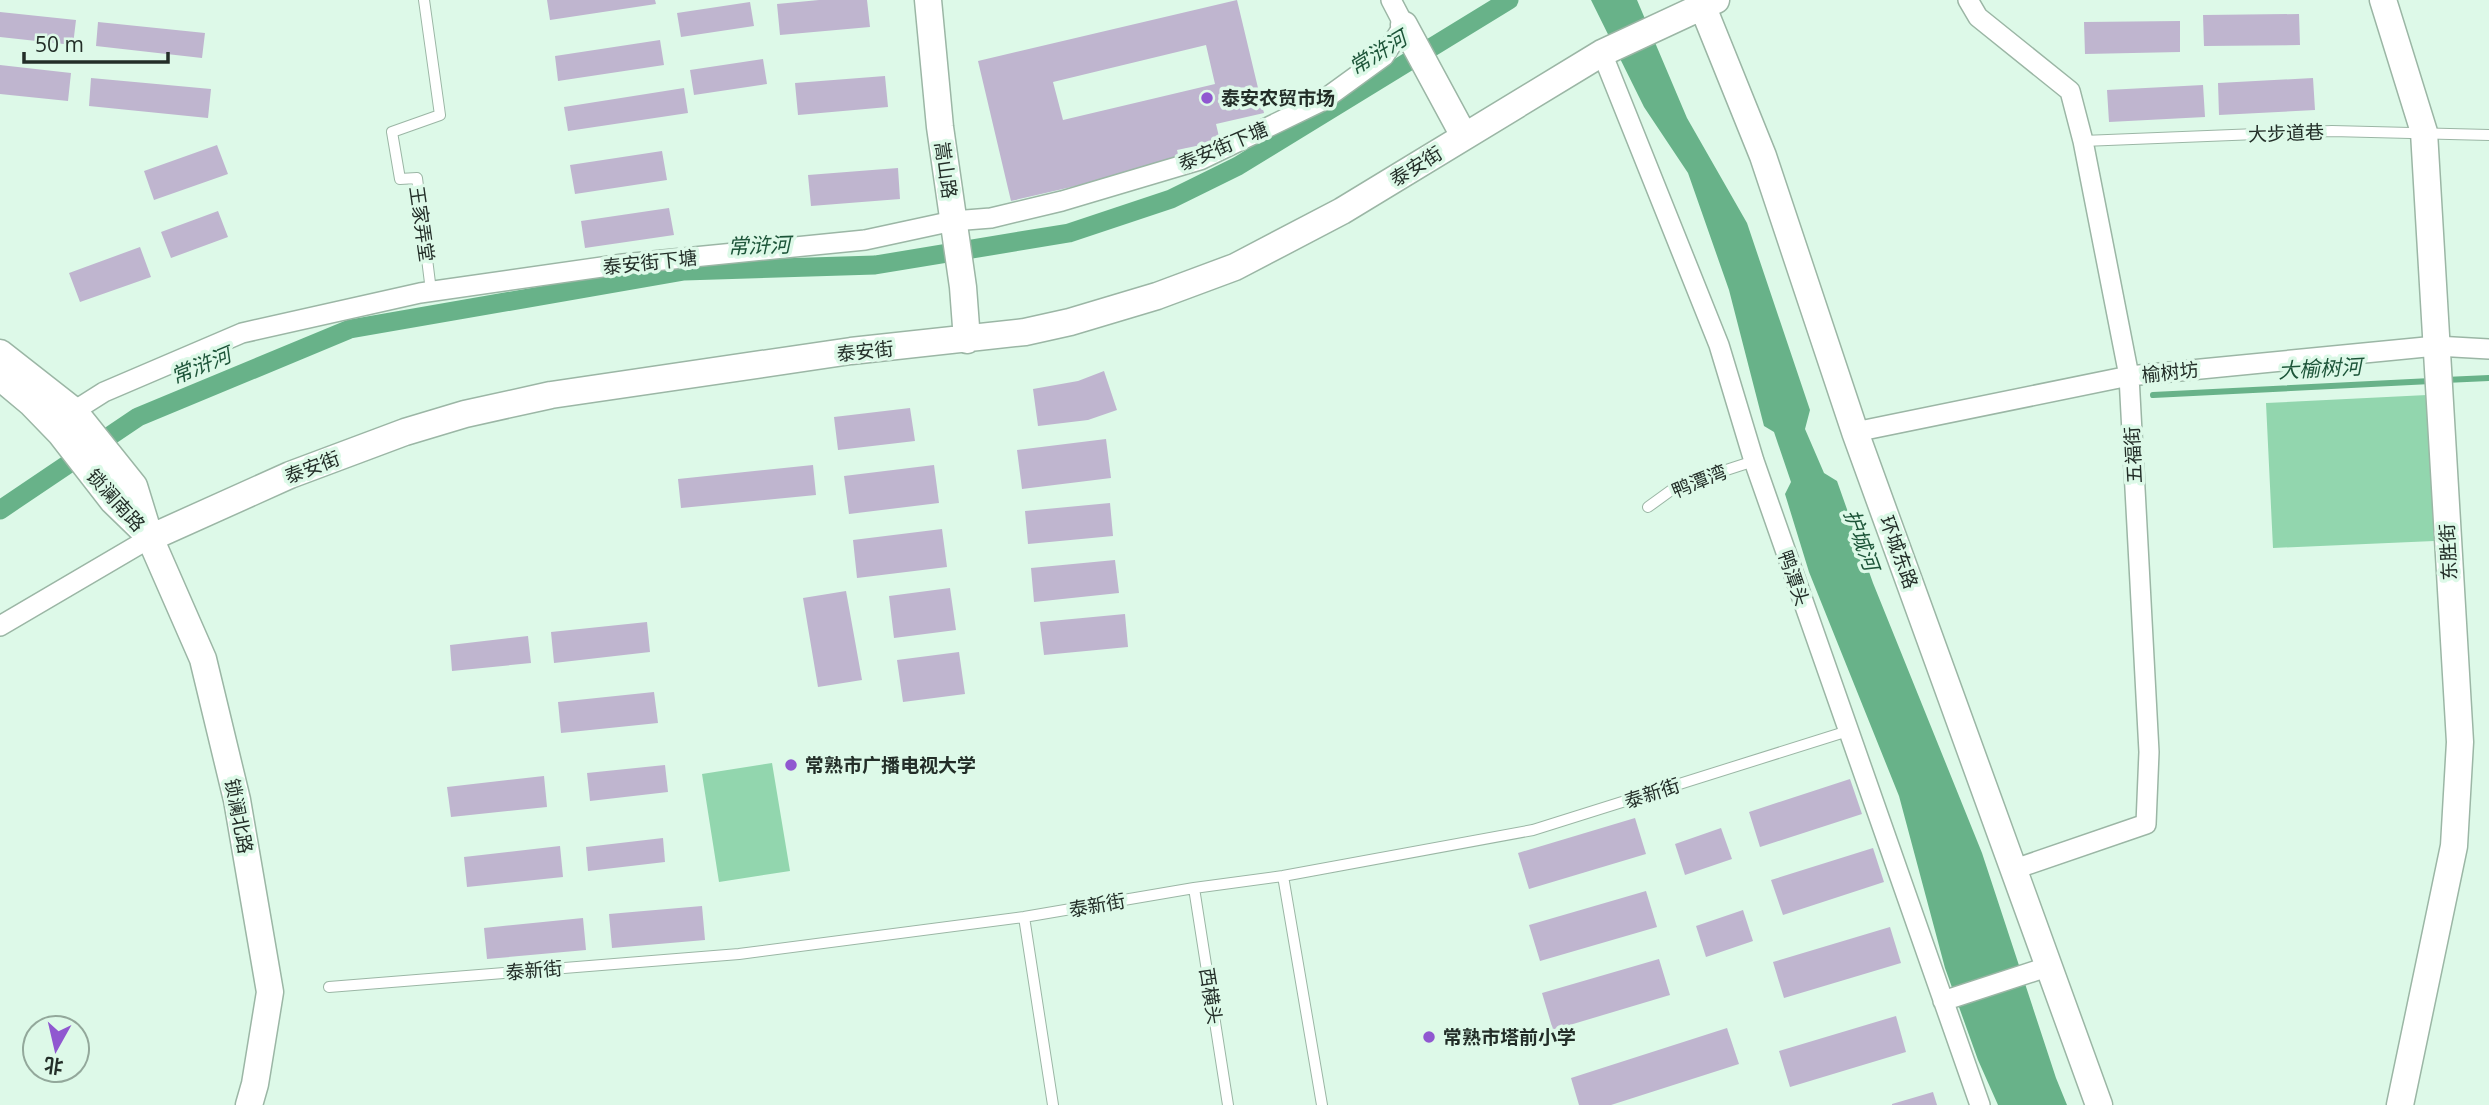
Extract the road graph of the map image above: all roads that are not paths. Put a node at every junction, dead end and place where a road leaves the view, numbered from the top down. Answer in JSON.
{"nodes":[{"id":1,"x":424,"y":0,"type":"edge"},
{"id":2,"x":928,"y":0,"type":"edge"},
{"id":3,"x":1391,"y":0,"type":"edge"},
{"id":4,"x":1968,"y":0,"type":"edge"},
{"id":5,"x":2383,"y":0,"type":"edge"},
{"id":6,"x":1710,"y":1,"type":"edge"},
{"id":7,"x":1404,"y":25,"type":"junction"},
{"id":8,"x":1602,"y":53,"type":"junction"},
{"id":9,"x":2424,"y":132,"type":"junction"},
{"id":10,"x":2489,"y":135,"type":"edge"},
{"id":11,"x":1464,"y":136,"type":"junction"},
{"id":12,"x":2083,"y":141,"type":"junction"},
{"id":13,"x":953,"y":221,"type":"junction"},
{"id":14,"x":431,"y":291,"type":"junction"},
{"id":15,"x":967,"y":340,"type":"junction"},
{"id":16,"x":2489,"y":349,"type":"edge"},
{"id":17,"x":0,"y":354,"type":"edge"},
{"id":18,"x":2436,"y":354,"type":"junction"},
{"id":19,"x":2129,"y":376,"type":"junction"},
{"id":20,"x":0,"y":377,"type":"edge"},
{"id":21,"x":72,"y":422,"type":"junction"},
{"id":22,"x":1863,"y":430,"type":"junction"},
{"id":23,"x":1754,"y":461,"type":"junction"},
{"id":24,"x":1648,"y":507,"type":"dead end"},
{"id":25,"x":150,"y":538,"type":"junction"},
{"id":26,"x":0,"y":626,"type":"edge"},
{"id":27,"x":1848,"y":731,"type":"junction"},
{"id":28,"x":2022,"y":867,"type":"junction"},
{"id":29,"x":1283,"y":876,"type":"junction"},
{"id":30,"x":1194,"y":888,"type":"junction"},
{"id":31,"x":1024,"y":917,"type":"junction"},
{"id":32,"x":2050,"y":966,"type":"junction"},
{"id":33,"x":330,"y":987,"type":"dead end"},
{"id":34,"x":1943,"y":1001,"type":"junction"},
{"id":35,"x":249,"y":1105,"type":"edge"},
{"id":36,"x":1053,"y":1105,"type":"edge"},
{"id":37,"x":1228,"y":1105,"type":"edge"},
{"id":38,"x":1322,"y":1105,"type":"edge"},
{"id":39,"x":1980,"y":1105,"type":"edge"},
{"id":40,"x":2099,"y":1105,"type":"edge"},
{"id":41,"x":2112,"y":1105,"type":"edge"},
{"id":42,"x":2400,"y":1105,"type":"edge"}],
"edges":[{"from":1,"to":14,"type":"lane","name":"王家弄堂"},
{"from":2,"to":13,"type":"street","name":"嵩山路"},
{"from":3,"to":7,"type":"street"},
{"from":4,"to":12,"type":"street","name":"五福街"},
{"from":5,"to":9,"type":"street","name":"东胜街"},
{"from":6,"to":8,"type":"street","name":"泰安街"},
{"from":6,"to":22,"type":"street","name":"环城东路"},
{"from":7,"to":11,"type":"street"},
{"from":7,"to":13,"type":"street","name":"泰安街下塘"},
{"from":8,"to":11,"type":"street","name":"泰安街"},
{"from":8,"to":23,"type":"street","name":"鸭潭头"},
{"from":9,"to":10,"type":"lane","name":"大步道巷"},
{"from":9,"to":12,"type":"lane","name":"大步道巷"},
{"from":9,"to":18,"type":"street","name":"东胜街"},
{"from":11,"to":15,"type":"street","name":"泰安街"},
{"from":12,"to":19,"type":"street","name":"五福街"},
{"from":13,"to":14,"type":"street","name":"泰安街下塘"},
{"from":13,"to":15,"type":"street","name":"嵩山路"},
{"from":14,"to":21,"type":"street","name":"泰安街下塘"},
{"from":15,"to":25,"type":"street","name":"泰安街"},
{"from":16,"to":18,"type":"street","name":"榆树坊"},
{"from":17,"to":21,"type":"street","name":"锁澜南路"},
{"from":18,"to":19,"type":"street","name":"榆树坊"},
{"from":18,"to":42,"type":"street","name":"东胜街"},
{"from":19,"to":22,"type":"street","name":"榆树坊"},
{"from":19,"to":28,"type":"street","name":"五福街"},
{"from":20,"to":21,"type":"street","name":"锁澜南路"},
{"from":21,"to":25,"type":"street","name":"锁澜南路"},
{"from":22,"to":28,"type":"street","name":"环城东路"},
{"from":23,"to":24,"type":"lane","name":"鸭潭湾"},
{"from":23,"to":27,"type":"street","name":"鸭潭头"},
{"from":25,"to":26,"type":"street","name":"泰安街"},
{"from":25,"to":35,"type":"street","name":"锁澜北路"},
{"from":27,"to":29,"type":"lane","name":"泰新街"},
{"from":27,"to":34,"type":"street","name":"鸭潭头"},
{"from":28,"to":32,"type":"street","name":"环城东路"},
{"from":28,"to":41,"type":"street","name":"环城东路"},
{"from":29,"to":30,"type":"lane","name":"泰新街"},
{"from":29,"to":38,"type":"lane"},
{"from":30,"to":31,"type":"lane","name":"泰新街"},
{"from":30,"to":37,"type":"lane","name":"西横头"},
{"from":31,"to":33,"type":"lane","name":"泰新街"},
{"from":31,"to":36,"type":"lane"},
{"from":32,"to":34,"type":"street"},
{"from":32,"to":40,"type":"street","name":"环城东路"},
{"from":34,"to":39,"type":"street","name":"鸭潭头"}]}
